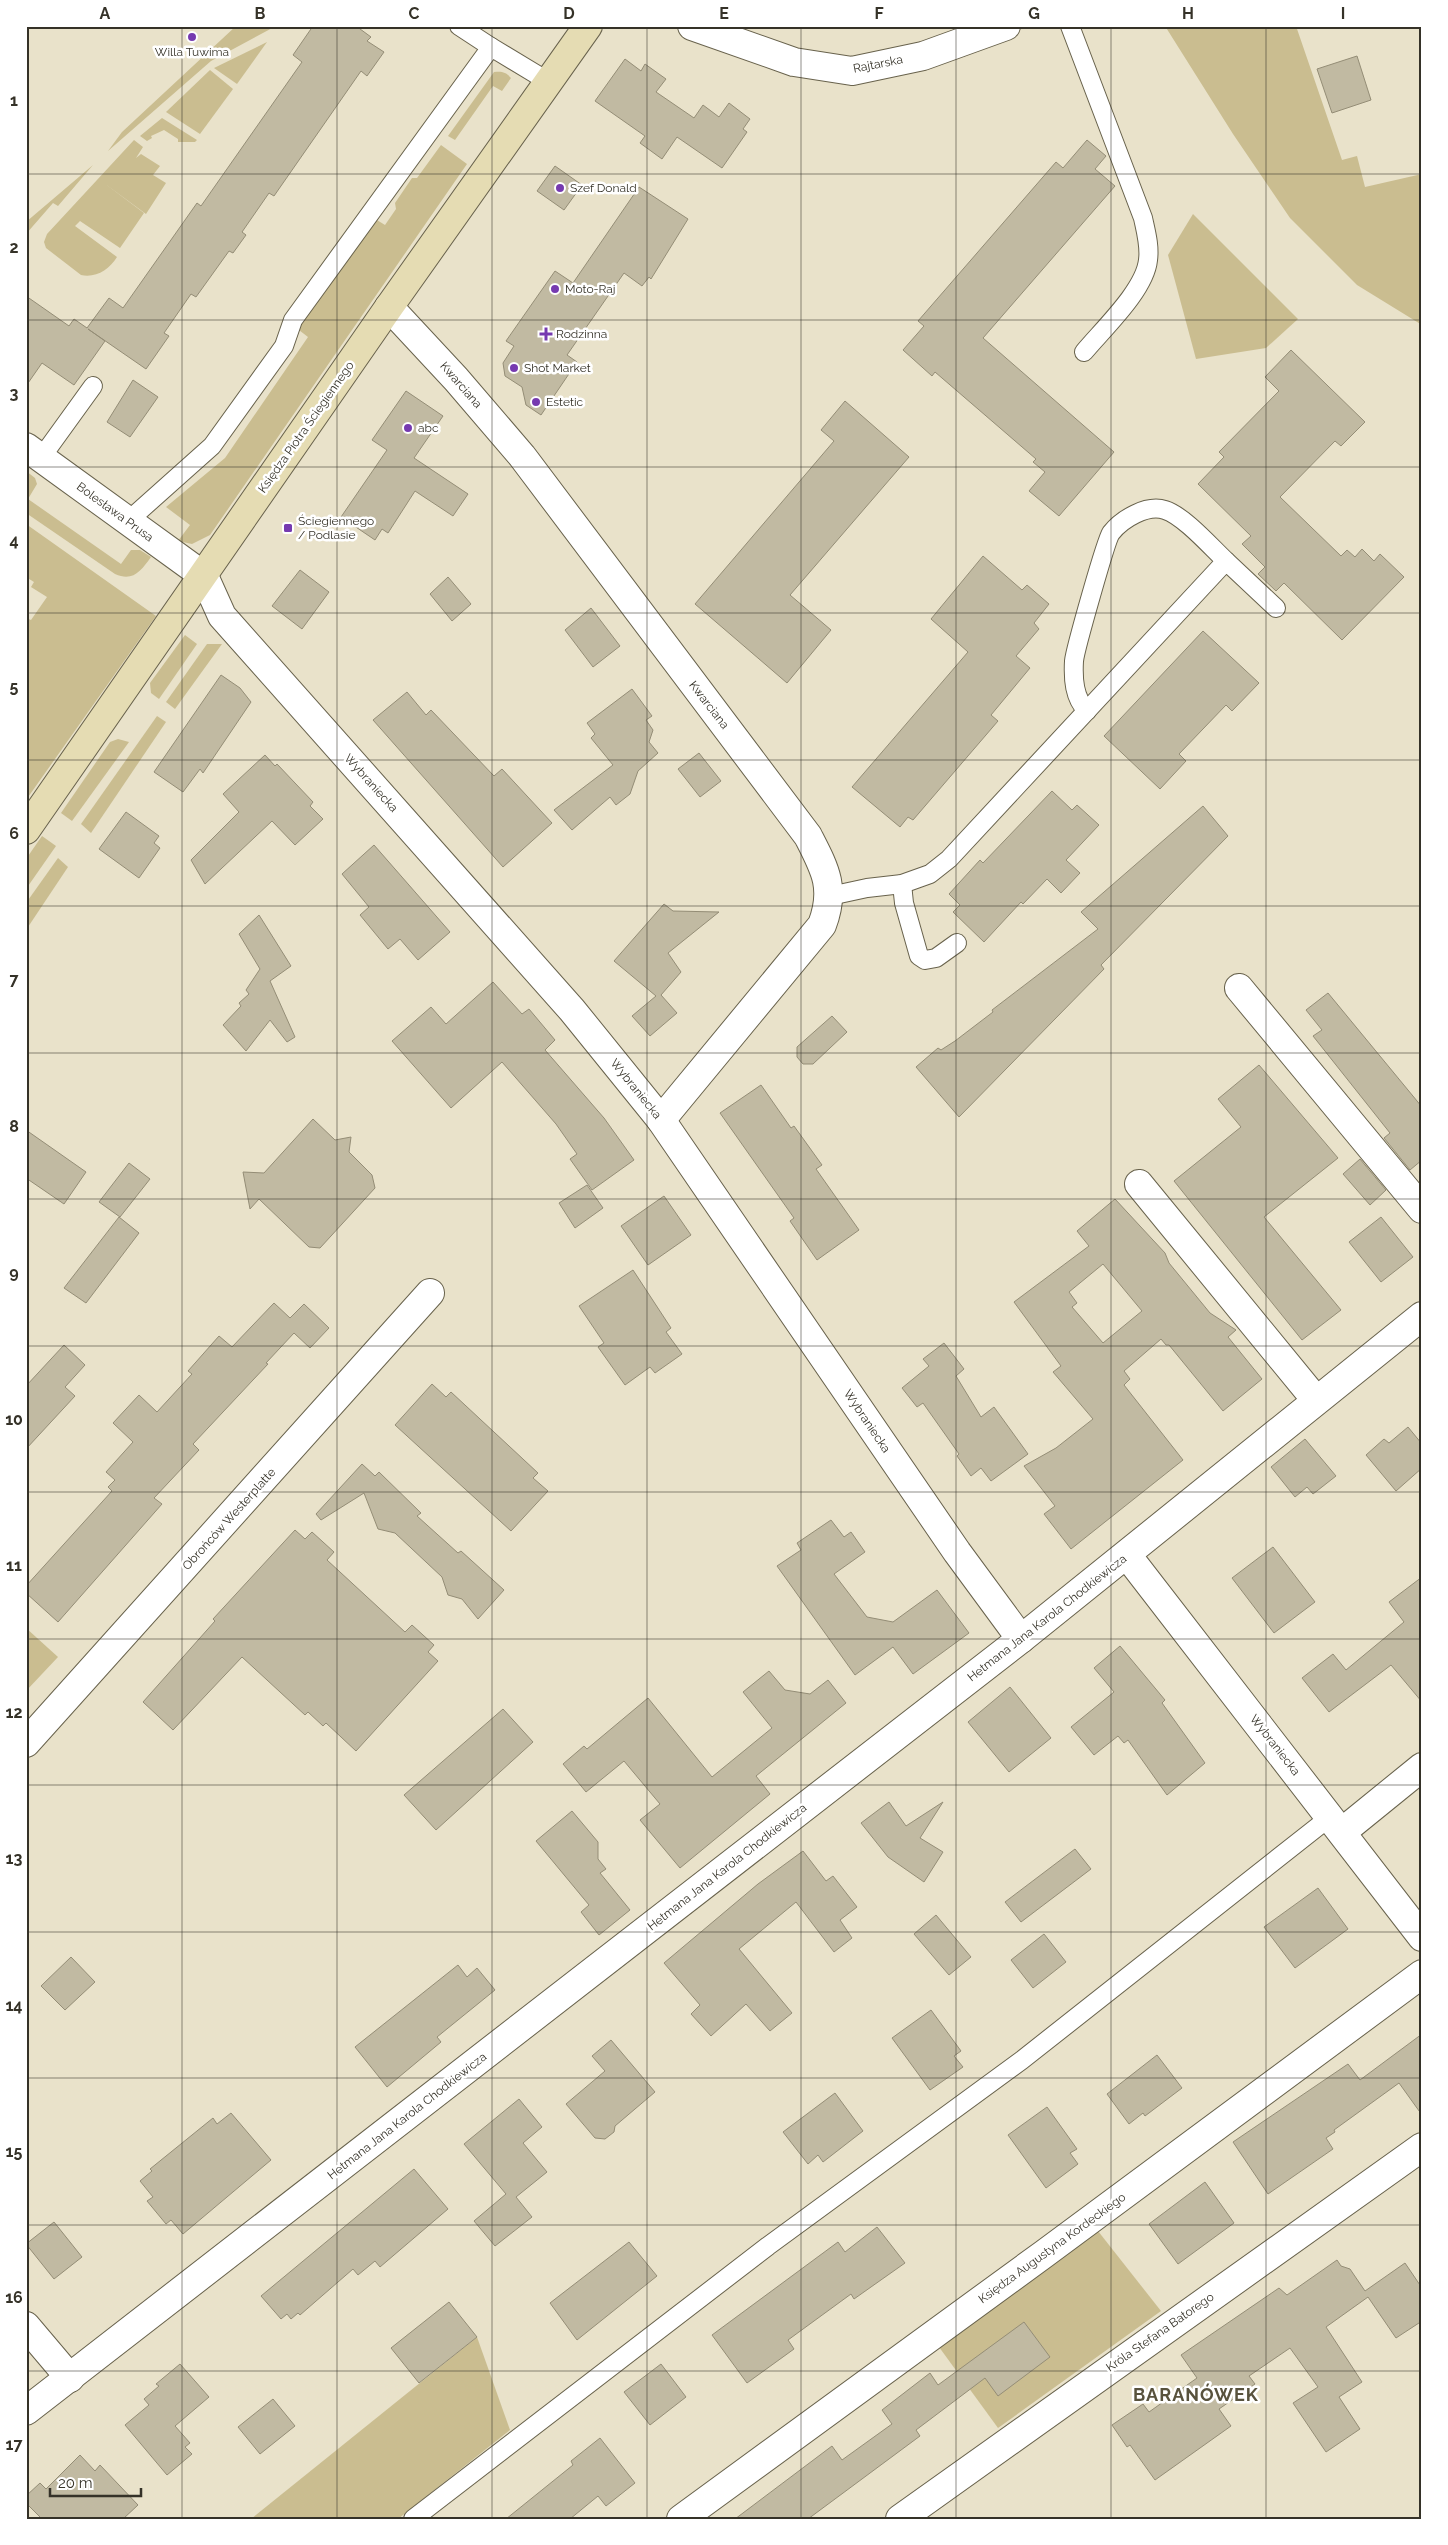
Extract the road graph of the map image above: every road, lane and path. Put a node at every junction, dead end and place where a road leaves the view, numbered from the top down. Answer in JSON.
{"nodes":[{"id":1,"x":459,"y":26,"type":"edge"},
{"id":2,"x":588,"y":26,"type":"edge"},
{"id":3,"x":692,"y":26,"type":"edge"},
{"id":4,"x":1006,"y":26,"type":"edge"},
{"id":5,"x":1070,"y":26,"type":"edge"},
{"id":6,"x":491,"y":47,"type":"junction"},
{"id":7,"x":549,"y":82,"type":"junction"},
{"id":8,"x":389,"y":307,"type":"junction"},
{"id":9,"x":1084,"y":352,"type":"dead end"},
{"id":10,"x":93,"y":386,"type":"dead end"},
{"id":11,"x":34,"y":453,"type":"edge"},
{"id":12,"x":128,"y":521,"type":"junction"},
{"id":13,"x":1226,"y":561,"type":"junction"},
{"id":14,"x":204,"y":576,"type":"junction"},
{"id":15,"x":1276,"y":608,"type":"dead end"},
{"id":16,"x":1087,"y":711,"type":"junction"},
{"id":17,"x":26,"y":830,"type":"edge"},
{"id":18,"x":902,"y":884,"type":"junction"},
{"id":19,"x":830,"y":896,"type":"junction"},
{"id":20,"x":957,"y":943,"type":"dead end"},
{"id":21,"x":1239,"y":988,"type":"dead end"},
{"id":22,"x":661,"y":1120,"type":"junction"},
{"id":23,"x":1139,"y":1184,"type":"dead end"},
{"id":24,"x":1422,"y":1209,"type":"edge"},
{"id":25,"x":430,"y":1293,"type":"dead end"},
{"id":26,"x":1422,"y":1316,"type":"edge"},
{"id":27,"x":1316,"y":1400,"type":"junction"},
{"id":28,"x":1127,"y":1555,"type":"junction"},
{"id":29,"x":1021,"y":1639,"type":"junction"},
{"id":30,"x":26,"y":1743,"type":"edge"},
{"id":31,"x":1422,"y":1767,"type":"edge"},
{"id":32,"x":1336,"y":1824,"type":"junction"},
{"id":33,"x":1422,"y":1937,"type":"edge"},
{"id":34,"x":1422,"y":1974,"type":"edge"},
{"id":35,"x":1422,"y":2147,"type":"edge"},
{"id":36,"x":26,"y":2326,"type":"edge"},
{"id":37,"x":70,"y":2378,"type":"junction"},
{"id":38,"x":26,"y":2411,"type":"edge"},
{"id":39,"x":413,"y":2519,"type":"edge"},
{"id":40,"x":681,"y":2519,"type":"edge"},
{"id":41,"x":900,"y":2519,"type":"edge"}],
"edges":[{"from":1,"to":6,"type":"lane"},
{"from":2,"to":7,"type":"street","name":"Księdza Piotra Ściegiennego"},
{"from":3,"to":4,"type":"street","name":"Rajtarska"},
{"from":5,"to":9,"type":"lane"},
{"from":6,"to":7,"type":"lane"},
{"from":6,"to":12,"type":"lane"},
{"from":7,"to":8,"type":"street","name":"Księdza Piotra Ściegiennego"},
{"from":8,"to":14,"type":"street","name":"Księdza Piotra Ściegiennego"},
{"from":8,"to":19,"type":"street","name":"Kwarciana"},
{"from":10,"to":11,"type":"lane"},
{"from":11,"to":12,"type":"street","name":"Bolesława Prusa"},
{"from":12,"to":14,"type":"street","name":"Bolesława Prusa"},
{"from":13,"to":15,"type":"lane"},
{"from":13,"to":16,"type":"lane"},
{"from":13,"to":16,"type":"lane"},
{"from":14,"to":17,"type":"street","name":"Księdza Piotra Ściegiennego"},
{"from":14,"to":22,"type":"street","name":"Wybraniecka"},
{"from":16,"to":18,"type":"lane"},
{"from":18,"to":19,"type":"lane"},
{"from":18,"to":20,"type":"lane"},
{"from":19,"to":22,"type":"street","name":"Kwarciana"},
{"from":21,"to":24,"type":"street"},
{"from":22,"to":29,"type":"street","name":"Wybraniecka"},
{"from":23,"to":27,"type":"street"},
{"from":25,"to":30,"type":"street","name":"Obrońców Westerplatte"},
{"from":26,"to":27,"type":"street","name":"Hetmana Jana Karola Chodkiewicza"},
{"from":27,"to":28,"type":"street","name":"Hetmana Jana Karola Chodkiewicza"},
{"from":28,"to":29,"type":"street","name":"Hetmana Jana Karola Chodkiewicza"},
{"from":28,"to":32,"type":"street","name":"Wybraniecka"},
{"from":29,"to":37,"type":"street","name":"Hetmana Jana Karola Chodkiewicza"},
{"from":31,"to":32,"type":"street"},
{"from":32,"to":33,"type":"street","name":"Wybraniecka"},
{"from":32,"to":39,"type":"lane"},
{"from":34,"to":40,"type":"street","name":"Księdza Augustyna Kordeckiego"},
{"from":35,"to":41,"type":"street","name":"Króla Stefana Batorego"},
{"from":36,"to":37,"type":"street"},
{"from":37,"to":38,"type":"street","name":"Hetmana Jana Karola Chodkiewicza"}]}
